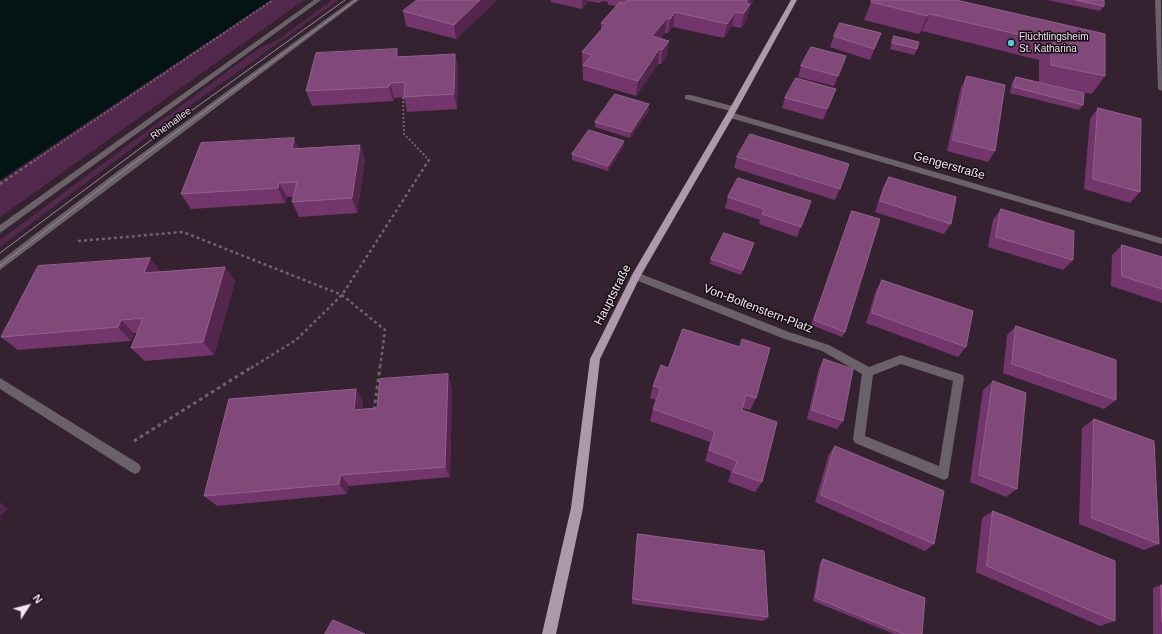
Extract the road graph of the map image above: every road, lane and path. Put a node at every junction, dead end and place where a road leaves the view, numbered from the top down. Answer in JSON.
{"nodes":[{"id":1,"x":273,"y":0,"type":"edge"},
{"id":2,"x":318,"y":0,"type":"edge"},
{"id":3,"x":356,"y":0,"type":"edge"},
{"id":4,"x":794,"y":0,"type":"edge"},
{"id":5,"x":1158,"y":0,"type":"edge"},
{"id":6,"x":1162,"y":89,"type":"edge"},
{"id":7,"x":403,"y":97,"type":"edge"},
{"id":8,"x":688,"y":97,"type":"dead end"},
{"id":9,"x":732,"y":112,"type":"junction"},
{"id":10,"x":0,"y":184,"type":"edge"},
{"id":11,"x":0,"y":230,"type":"edge"},
{"id":12,"x":78,"y":241,"type":"dead end"},
{"id":13,"x":1162,"y":241,"type":"edge"},
{"id":14,"x":0,"y":266,"type":"edge"},
{"id":15,"x":636,"y":276,"type":"junction"},
{"id":16,"x":342,"y":295,"type":"junction"},
{"id":17,"x":868,"y":372,"type":"junction"},
{"id":18,"x":0,"y":384,"type":"edge"},
{"id":19,"x":374,"y":413,"type":"edge"},
{"id":20,"x":114,"y":454,"type":"junction"},
{"id":21,"x":135,"y":468,"type":"dead end"},
{"id":22,"x":549,"y":634,"type":"edge"}],
"edges":[{"from":1,"to":10,"type":"path"},
{"from":2,"to":11,"type":"street","name":"Rheinallee"},
{"from":3,"to":14,"type":"street","name":"Rheinallee"},
{"from":4,"to":9,"type":"main road","name":"Hauptstraße"},
{"from":5,"to":6,"type":"street"},
{"from":7,"to":16,"type":"path"},
{"from":8,"to":9,"type":"street","name":"Gengerstraße"},
{"from":9,"to":13,"type":"street","name":"Gengerstraße"},
{"from":9,"to":15,"type":"main road","name":"Hauptstraße"},
{"from":12,"to":16,"type":"path"},
{"from":15,"to":17,"type":"street","name":"Von-Boltenstern-Platz"},
{"from":15,"to":22,"type":"main road","name":"Hauptstraße"},
{"from":16,"to":19,"type":"path"},
{"from":16,"to":20,"type":"path"},
{"from":17,"to":17,"type":"street"},
{"from":18,"to":20,"type":"street"},
{"from":20,"to":21,"type":"street"}]}
